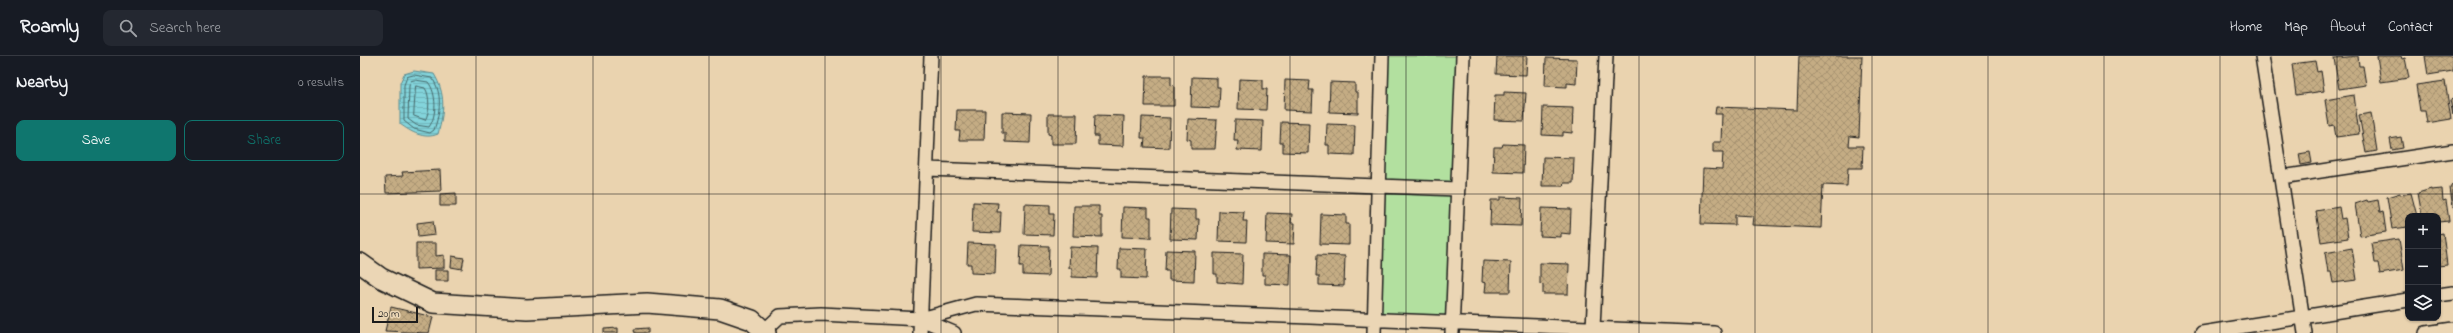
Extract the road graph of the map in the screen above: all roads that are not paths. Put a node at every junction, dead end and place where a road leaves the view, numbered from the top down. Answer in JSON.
{"nodes":[{"id":1,"x":931,"y":56,"type":"edge"},
{"id":2,"x":1382,"y":56,"type":"edge"},
{"id":3,"x":1463,"y":56,"type":"edge"},
{"id":4,"x":1606,"y":56,"type":"edge"},
{"id":5,"x":2262,"y":56,"type":"edge"},
{"id":6,"x":2453,"y":151,"type":"edge"},
{"id":7,"x":927,"y":169,"type":"junction"},
{"id":8,"x":2281,"y":177,"type":"junction"},
{"id":9,"x":1378,"y":186,"type":"junction"},
{"id":10,"x":1458,"y":189,"type":"junction"},
{"id":11,"x":360,"y":263,"type":"edge"},
{"id":12,"x":2453,"y":293,"type":"edge"},
{"id":13,"x":2441,"y":295,"type":"edge"},
{"id":14,"x":2405,"y":300,"type":"edge"},
{"id":15,"x":2302,"y":316,"type":"junction"},
{"id":16,"x":921,"y":319,"type":"junction"},
{"id":17,"x":1374,"y":327,"type":"edge"},
{"id":18,"x":1452,"y":328,"type":"edge"},
{"id":19,"x":1593,"y":328,"type":"junction"},
{"id":20,"x":2453,"y":329,"type":"edge"},
{"id":21,"x":765,"y":331,"type":"edge"},
{"id":22,"x":920,"y":333,"type":"edge"},
{"id":23,"x":954,"y":333,"type":"edge"},
{"id":24,"x":1714,"y":333,"type":"edge"},
{"id":25,"x":2202,"y":333,"type":"edge"},
{"id":26,"x":2305,"y":333,"type":"edge"},
{"id":27,"x":2426,"y":333,"type":"edge"}],
"edges":[{"from":1,"to":7,"type":"street"},
{"from":2,"to":9,"type":"street"},
{"from":3,"to":10,"type":"street"},
{"from":4,"to":19,"type":"street"},
{"from":5,"to":8,"type":"street"},
{"from":6,"to":8,"type":"street"},
{"from":7,"to":9,"type":"street"},
{"from":7,"to":16,"type":"street"},
{"from":8,"to":15,"type":"street"},
{"from":9,"to":10,"type":"street"},
{"from":9,"to":17,"type":"street"},
{"from":10,"to":18,"type":"street"},
{"from":11,"to":21,"type":"street"},
{"from":12,"to":13,"type":"street"},
{"from":14,"to":15,"type":"street"},
{"from":15,"to":25,"type":"street"},
{"from":15,"to":26,"type":"street"},
{"from":16,"to":17,"type":"street"},
{"from":16,"to":21,"type":"street"},
{"from":16,"to":22,"type":"street"},
{"from":16,"to":23,"type":"street"},
{"from":17,"to":18,"type":"street"},
{"from":18,"to":19,"type":"street"},
{"from":19,"to":24,"type":"street"},
{"from":20,"to":27,"type":"street"}]}
